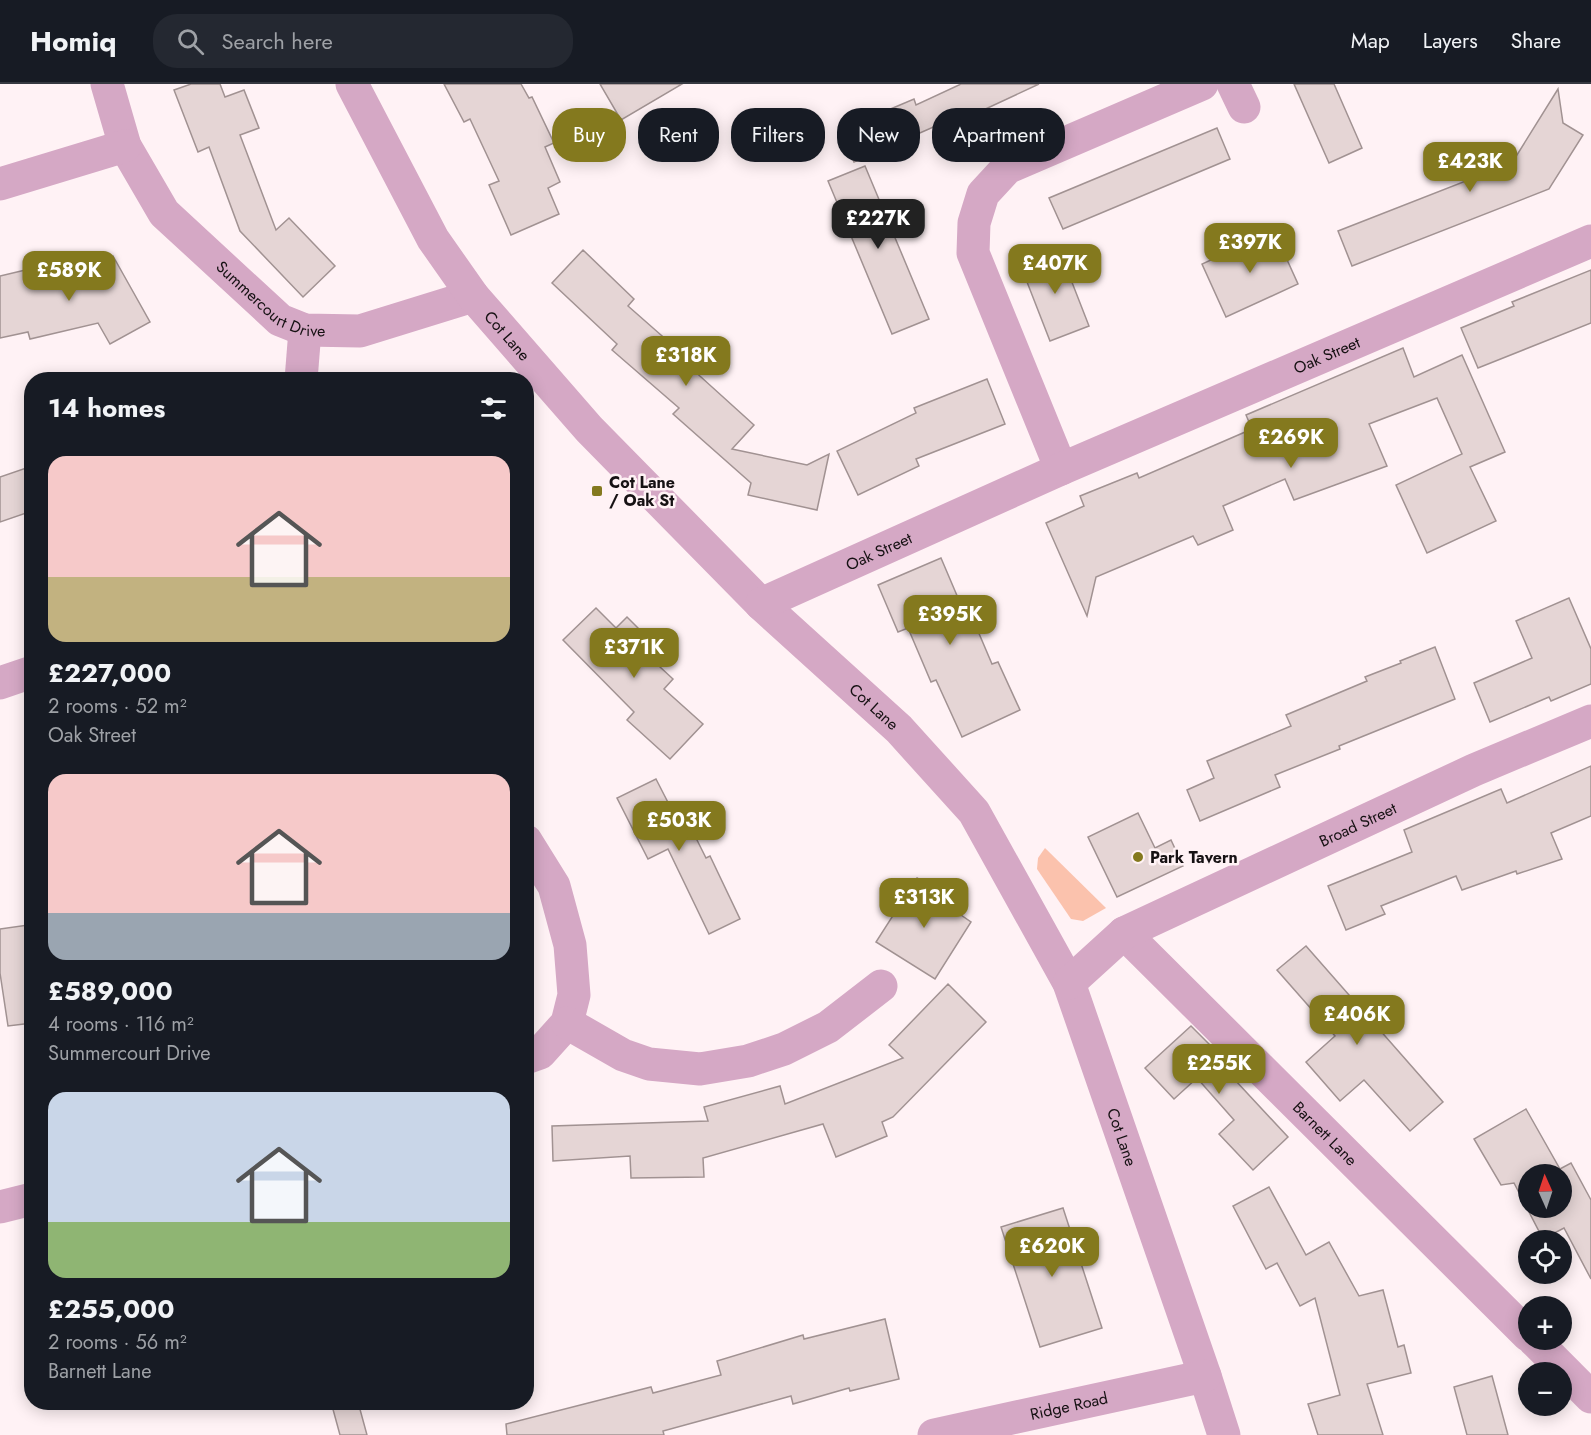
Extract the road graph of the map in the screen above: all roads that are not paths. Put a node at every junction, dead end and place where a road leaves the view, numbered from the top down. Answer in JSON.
{"nodes":[{"id":1,"x":107,"y":84,"type":"edge"},
{"id":2,"x":352,"y":84,"type":"edge"},
{"id":3,"x":1202,"y":84,"type":"edge"},
{"id":4,"x":125,"y":146,"type":"junction"},
{"id":5,"x":0,"y":183,"type":"edge"},
{"id":6,"x":1591,"y":241,"type":"edge"},
{"id":7,"x":473,"y":296,"type":"junction"},
{"id":8,"x":305,"y":330,"type":"junction"},
{"id":9,"x":302,"y":372,"type":"edge"},
{"id":10,"x":1061,"y":469,"type":"junction"},
{"id":11,"x":761,"y":604,"type":"junction"},
{"id":12,"x":24,"y":675,"type":"edge"},
{"id":13,"x":0,"y":683,"type":"edge"},
{"id":14,"x":1591,"y":720,"type":"edge"},
{"id":15,"x":534,"y":854,"type":"edge"},
{"id":16,"x":1124,"y":933,"type":"junction"},
{"id":17,"x":1069,"y":983,"type":"junction"},
{"id":18,"x":881,"y":986,"type":"dead end"},
{"id":19,"x":567,"y":1023,"type":"junction"},
{"id":20,"x":534,"y":1055,"type":"edge"},
{"id":21,"x":24,"y":1201,"type":"edge"},
{"id":22,"x":0,"y":1207,"type":"edge"},
{"id":23,"x":1518,"y":1325,"type":"edge"},
{"id":24,"x":1544,"y":1350,"type":"edge"},
{"id":25,"x":1205,"y":1376,"type":"junction"},
{"id":26,"x":1591,"y":1396,"type":"edge"},
{"id":27,"x":934,"y":1435,"type":"edge"},
{"id":28,"x":1224,"y":1435,"type":"edge"}],
"edges":[{"from":1,"to":4,"type":"street","name":"Summercourt Drive"},
{"from":2,"to":7,"type":"street","name":"Cot Lane"},
{"from":3,"to":10,"type":"street"},
{"from":4,"to":5,"type":"street"},
{"from":4,"to":8,"type":"street","name":"Summercourt Drive"},
{"from":6,"to":10,"type":"street","name":"Oak Street"},
{"from":7,"to":8,"type":"street","name":"Summercourt Drive"},
{"from":7,"to":11,"type":"street","name":"Cot Lane"},
{"from":8,"to":9,"type":"street"},
{"from":10,"to":11,"type":"street","name":"Oak Street"},
{"from":11,"to":17,"type":"street","name":"Cot Lane"},
{"from":12,"to":13,"type":"street"},
{"from":14,"to":16,"type":"street","name":"Broad Street"},
{"from":15,"to":19,"type":"street"},
{"from":16,"to":17,"type":"street"},
{"from":16,"to":23,"type":"street","name":"Barnett Lane"},
{"from":17,"to":25,"type":"street","name":"Cot Lane"},
{"from":18,"to":19,"type":"street"},
{"from":19,"to":20,"type":"street"},
{"from":21,"to":22,"type":"street"},
{"from":24,"to":26,"type":"street"},
{"from":25,"to":27,"type":"street","name":"Ridge Road"},
{"from":25,"to":28,"type":"street","name":"Cot Lane"}]}
